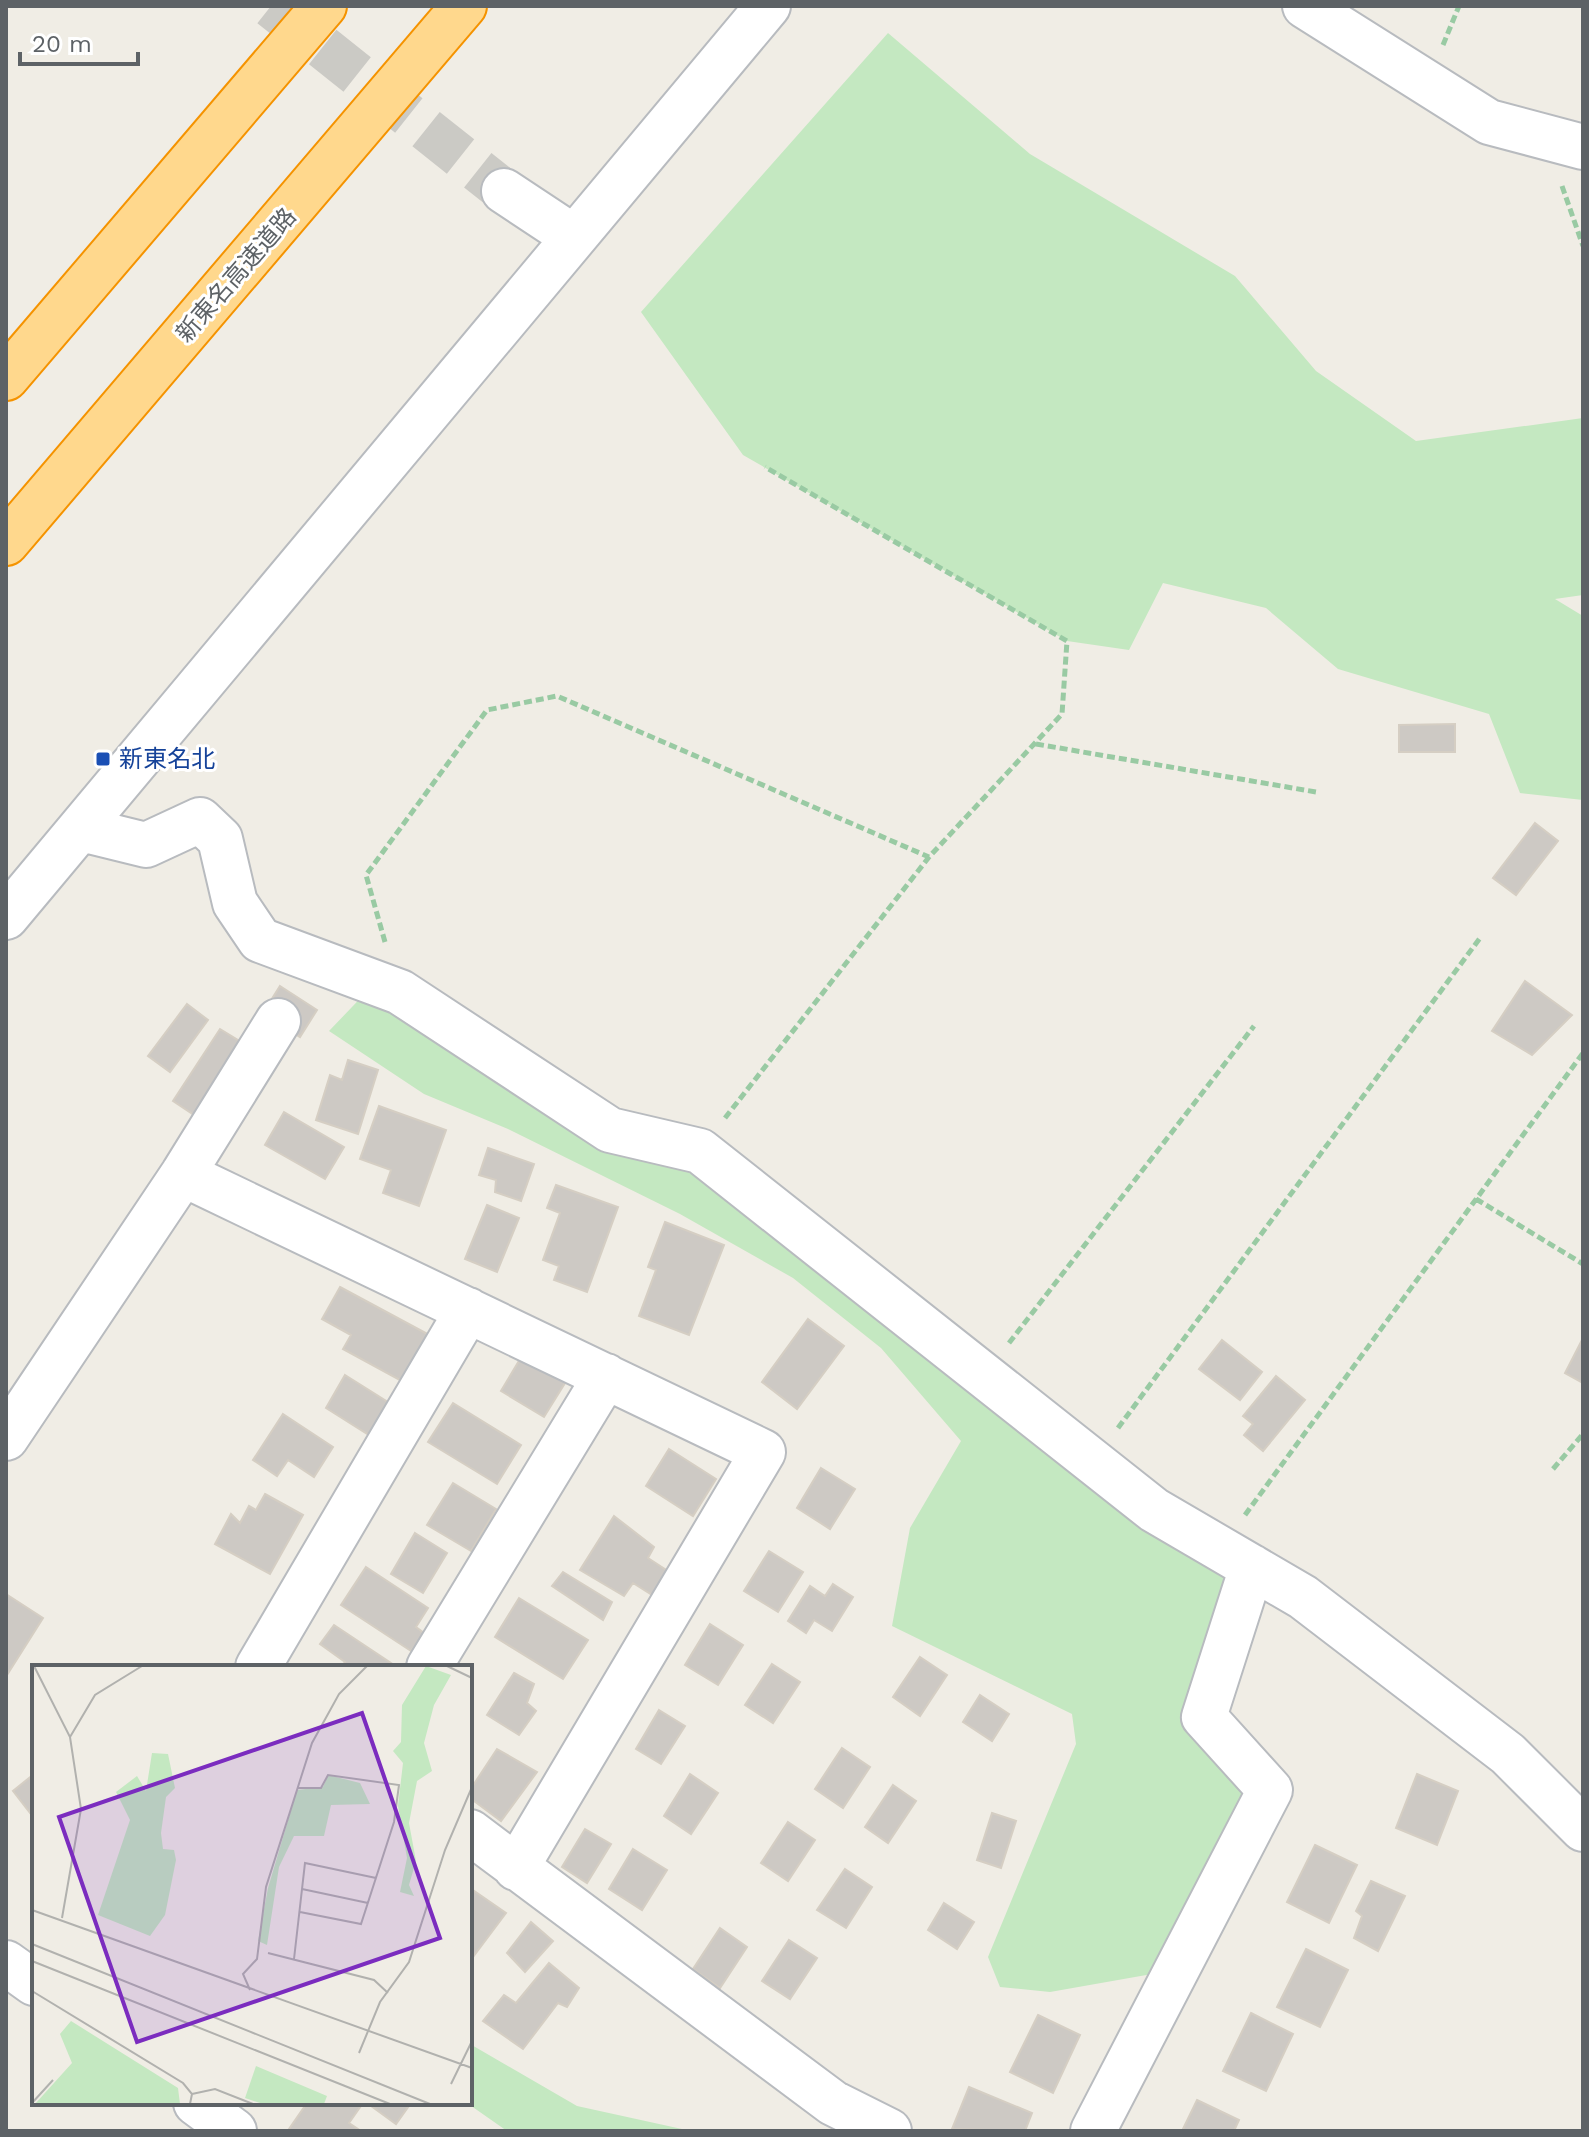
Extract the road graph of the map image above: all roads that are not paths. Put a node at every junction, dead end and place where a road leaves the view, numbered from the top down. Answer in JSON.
{"nodes":[{"id":1,"x":324,"y":6,"type":"edge"},
{"id":2,"x":464,"y":6,"type":"edge"},
{"id":3,"x":768,"y":6,"type":"edge"},
{"id":4,"x":1305,"y":6,"type":"edge"},
{"id":5,"x":1564,"y":142,"type":"edge"},
{"id":6,"x":504,"y":191,"type":"tunnel mouth"},
{"id":7,"x":572,"y":236,"type":"junction"},
{"id":8,"x":6,"y":378,"type":"edge"},
{"id":9,"x":6,"y":543,"type":"edge"},
{"id":10,"x":81,"y":829,"type":"junction"},
{"id":11,"x":6,"y":917,"type":"edge"},
{"id":12,"x":278,"y":1021,"type":"dead end"},
{"id":13,"x":183,"y":1174,"type":"junction"},
{"id":14,"x":468,"y":1310,"type":"junction"},
{"id":15,"x":606,"y":1376,"type":"junction"},
{"id":16,"x":6,"y":1438,"type":"edge"},
{"id":17,"x":1236,"y":1558,"type":"junction"},
{"id":18,"x":259,"y":1665,"type":"edge"},
{"id":19,"x":430,"y":1665,"type":"edge"},
{"id":20,"x":1583,"y":1829,"type":"edge"},
{"id":21,"x":472,"y":1834,"type":"edge"},
{"id":22,"x":516,"y":1868,"type":"junction"},
{"id":23,"x":6,"y":1963,"type":"edge"},
{"id":24,"x":32,"y":1982,"type":"edge"},
{"id":25,"x":199,"y":2105,"type":"edge"},
{"id":26,"x":234,"y":2131,"type":"edge"},
{"id":27,"x":889,"y":2131,"type":"edge"},
{"id":28,"x":1093,"y":2131,"type":"edge"}],
"edges":[{"from":1,"to":8,"type":"highway"},
{"from":2,"to":9,"type":"highway","name":"新東名高速道路"},
{"from":3,"to":7,"type":"street"},
{"from":4,"to":5,"type":"street"},
{"from":6,"to":7,"type":"street"},
{"from":7,"to":10,"type":"street"},
{"from":10,"to":11,"type":"street"},
{"from":10,"to":17,"type":"street"},
{"from":12,"to":13,"type":"street"},
{"from":13,"to":14,"type":"street"},
{"from":13,"to":16,"type":"street"},
{"from":14,"to":15,"type":"street"},
{"from":14,"to":18,"type":"street"},
{"from":15,"to":19,"type":"street"},
{"from":15,"to":22,"type":"street"},
{"from":17,"to":20,"type":"street"},
{"from":17,"to":28,"type":"street"},
{"from":21,"to":22,"type":"street"},
{"from":22,"to":27,"type":"street"},
{"from":23,"to":24,"type":"street"},
{"from":25,"to":26,"type":"street"}]}
